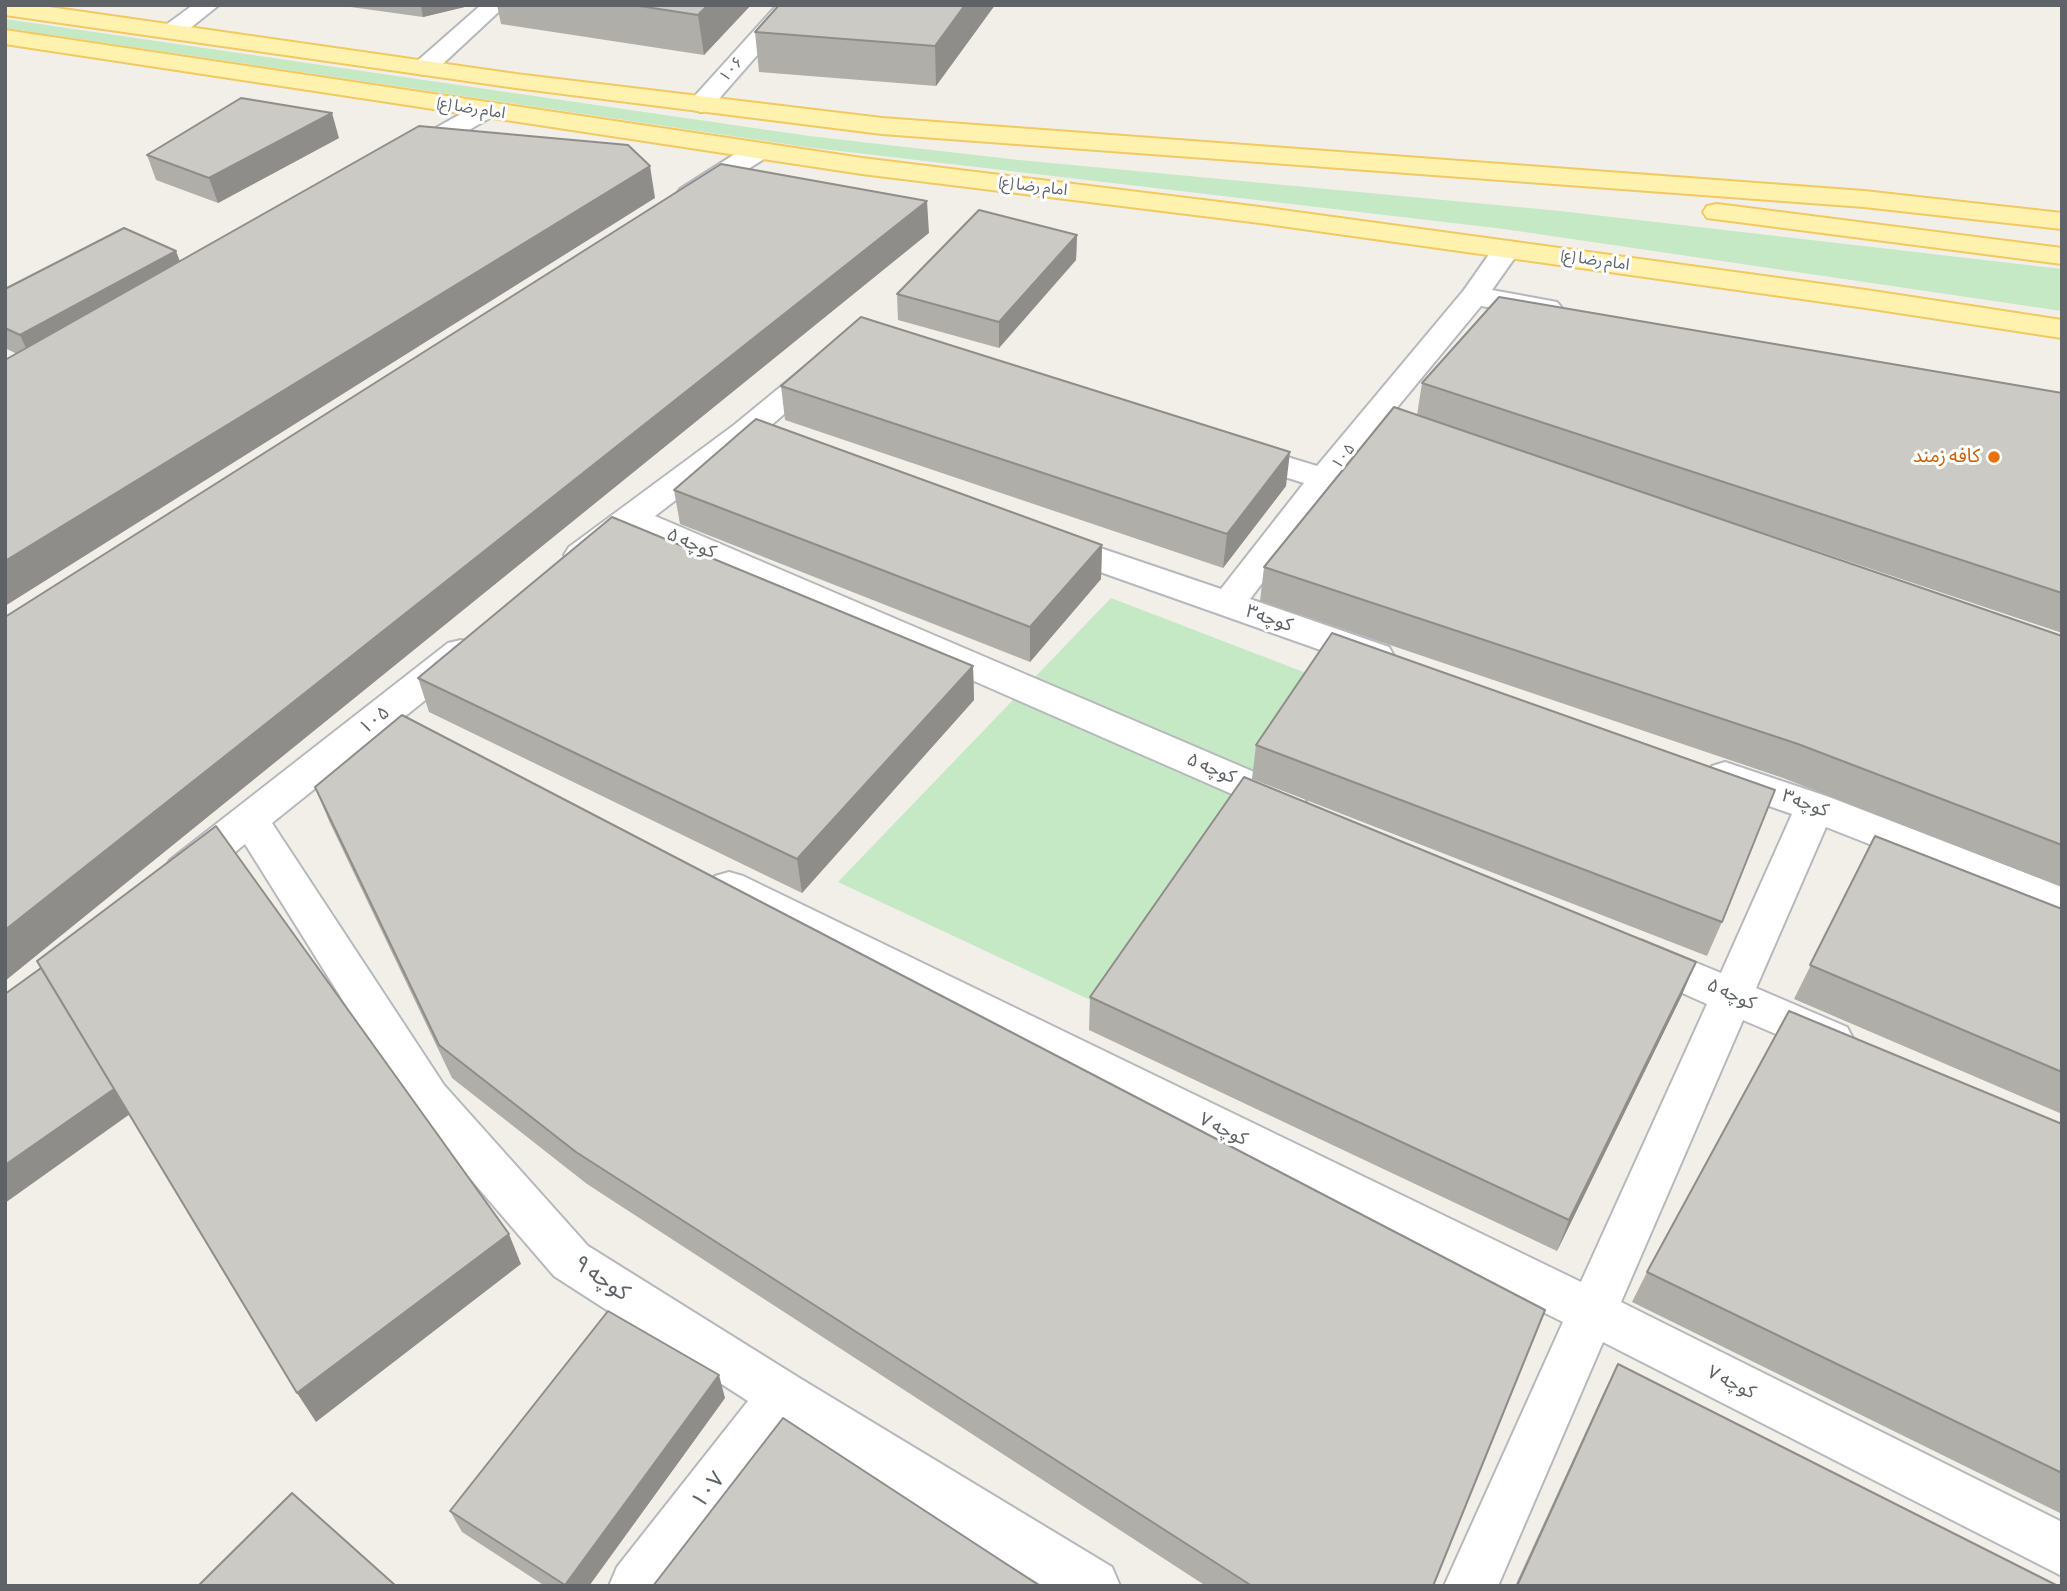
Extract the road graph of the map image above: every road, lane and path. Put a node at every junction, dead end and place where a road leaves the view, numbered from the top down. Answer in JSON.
{"nodes":[{"id":1,"x":208,"y":5,"type":"edge"},
{"id":2,"x":495,"y":5,"type":"edge"},
{"id":3,"x":790,"y":5,"type":"edge"},
{"id":4,"x":5,"y":8,"type":"edge"},
{"id":5,"x":171,"y":32,"type":"junction"},
{"id":6,"x":5,"y":37,"type":"edge"},
{"id":7,"x":424,"y":68,"type":"junction"},
{"id":8,"x":701,"y":104,"type":"junction"},
{"id":9,"x":484,"y":111,"type":"junction"},
{"id":10,"x":758,"y":150,"type":"junction"},
{"id":11,"x":1279,"y":157,"type":"junction"},
{"id":12,"x":388,"y":166,"type":"edge"},
{"id":13,"x":664,"y":211,"type":"edge"},
{"id":14,"x":2062,"y":221,"type":"edge"},
{"id":15,"x":1507,"y":249,"type":"junction"},
{"id":16,"x":2062,"y":257,"type":"edge"},
{"id":17,"x":1474,"y":296,"type":"junction"},
{"id":18,"x":1569,"y":312,"type":"edge"},
{"id":19,"x":2055,"y":328,"type":"edge"},
{"id":20,"x":844,"y":350,"type":"edge"},
{"id":21,"x":1375,"y":414,"type":"junction"},
{"id":22,"x":745,"y":432,"type":"junction"},
{"id":23,"x":1207,"y":442,"type":"edge"},
{"id":24,"x":1468,"y":446,"type":"edge"},
{"id":25,"x":797,"y":451,"type":"edge"},
{"id":26,"x":1326,"y":480,"type":"junction"},
{"id":27,"x":629,"y":517,"type":"junction"},
{"id":28,"x":1018,"y":530,"type":"edge"},
{"id":29,"x":554,"y":577,"type":"edge"},
{"id":30,"x":1227,"y":604,"type":"junction"},
{"id":31,"x":489,"y":629,"type":"edge"},
{"id":32,"x":1410,"y":667,"type":"edge"},
{"id":33,"x":1697,"y":766,"type":"edge"},
{"id":34,"x":1815,"y":807,"type":"junction"},
{"id":35,"x":1321,"y":817,"type":"edge"},
{"id":36,"x":250,"y":821,"type":"junction"},
{"id":37,"x":693,"y":869,"type":"edge"},
{"id":38,"x":154,"y":894,"type":"edge"},
{"id":39,"x":2062,"y":904,"type":"edge"},
{"id":40,"x":1602,"y":939,"type":"edge"},
{"id":41,"x":1731,"y":995,"type":"junction"},
{"id":42,"x":1870,"y":1057,"type":"edge"},
{"id":43,"x":1590,"y":1311,"type":"junction"},
{"id":44,"x":783,"y":1396,"type":"junction"},
{"id":45,"x":2062,"y":1550,"type":"edge"},
{"id":46,"x":636,"y":1586,"type":"edge"},
{"id":47,"x":1093,"y":1586,"type":"edge"},
{"id":48,"x":1471,"y":1586,"type":"edge"}],
"edges":[{"from":1,"to":5,"type":"street"},
{"from":2,"to":7,"type":"street"},
{"from":3,"to":8,"type":"street","name":"۱۰۶"},
{"from":4,"to":5,"type":"main road","name":"امام رضا (ع)"},
{"from":5,"to":7,"type":"main road","name":"امام رضا (ع)"},
{"from":6,"to":9,"type":"main road","name":"امام رضا (ع)"},
{"from":7,"to":8,"type":"main road","name":"امام رضا (ع)"},
{"from":8,"to":11,"type":"main road","name":"امام رضا (ع)"},
{"from":9,"to":10,"type":"main road","name":"امام رضا (ع)"},
{"from":9,"to":12,"type":"street"},
{"from":10,"to":13,"type":"street"},
{"from":10,"to":15,"type":"main road","name":"امام رضا (ع)"},
{"from":11,"to":14,"type":"main road","name":"امام رضا (ع)"},
{"from":11,"to":16,"type":"main road"},
{"from":15,"to":17,"type":"street","name":"۱۰۵"},
{"from":15,"to":19,"type":"main road","name":"امام رضا (ع)"},
{"from":17,"to":18,"type":"street"},
{"from":17,"to":21,"type":"street","name":"۱۰۵"},
{"from":20,"to":22,"type":"street"},
{"from":21,"to":24,"type":"street"},
{"from":21,"to":26,"type":"street","name":"۱۰۵"},
{"from":22,"to":25,"type":"street"},
{"from":22,"to":27,"type":"street"},
{"from":23,"to":26,"type":"street","name":"۱۰۵"},
{"from":26,"to":30,"type":"street"},
{"from":27,"to":29,"type":"street"},
{"from":27,"to":35,"type":"street","name":"کوچه ۵"},
{"from":28,"to":30,"type":"street"},
{"from":30,"to":32,"type":"street","name":"کوچه۳"},
{"from":31,"to":36,"type":"street","name":"۱۰۵"},
{"from":33,"to":34,"type":"street","name":"کوچه۳"},
{"from":34,"to":39,"type":"street","name":"کوچه۳"},
{"from":34,"to":41,"type":"street"},
{"from":36,"to":38,"type":"street","name":"۱۰۵"},
{"from":36,"to":44,"type":"street","name":"کوچه ۹"},
{"from":37,"to":43,"type":"street","name":"کوچه ۷"},
{"from":40,"to":41,"type":"street","name":"کوچه ۵"},
{"from":41,"to":42,"type":"street","name":"کوچه ۵"},
{"from":41,"to":43,"type":"street"},
{"from":43,"to":45,"type":"street","name":"کوچه ۷"},
{"from":43,"to":48,"type":"street"},
{"from":44,"to":46,"type":"street","name":"۱۰۷"},
{"from":44,"to":47,"type":"street","name":"کوچه ۹"}]}
